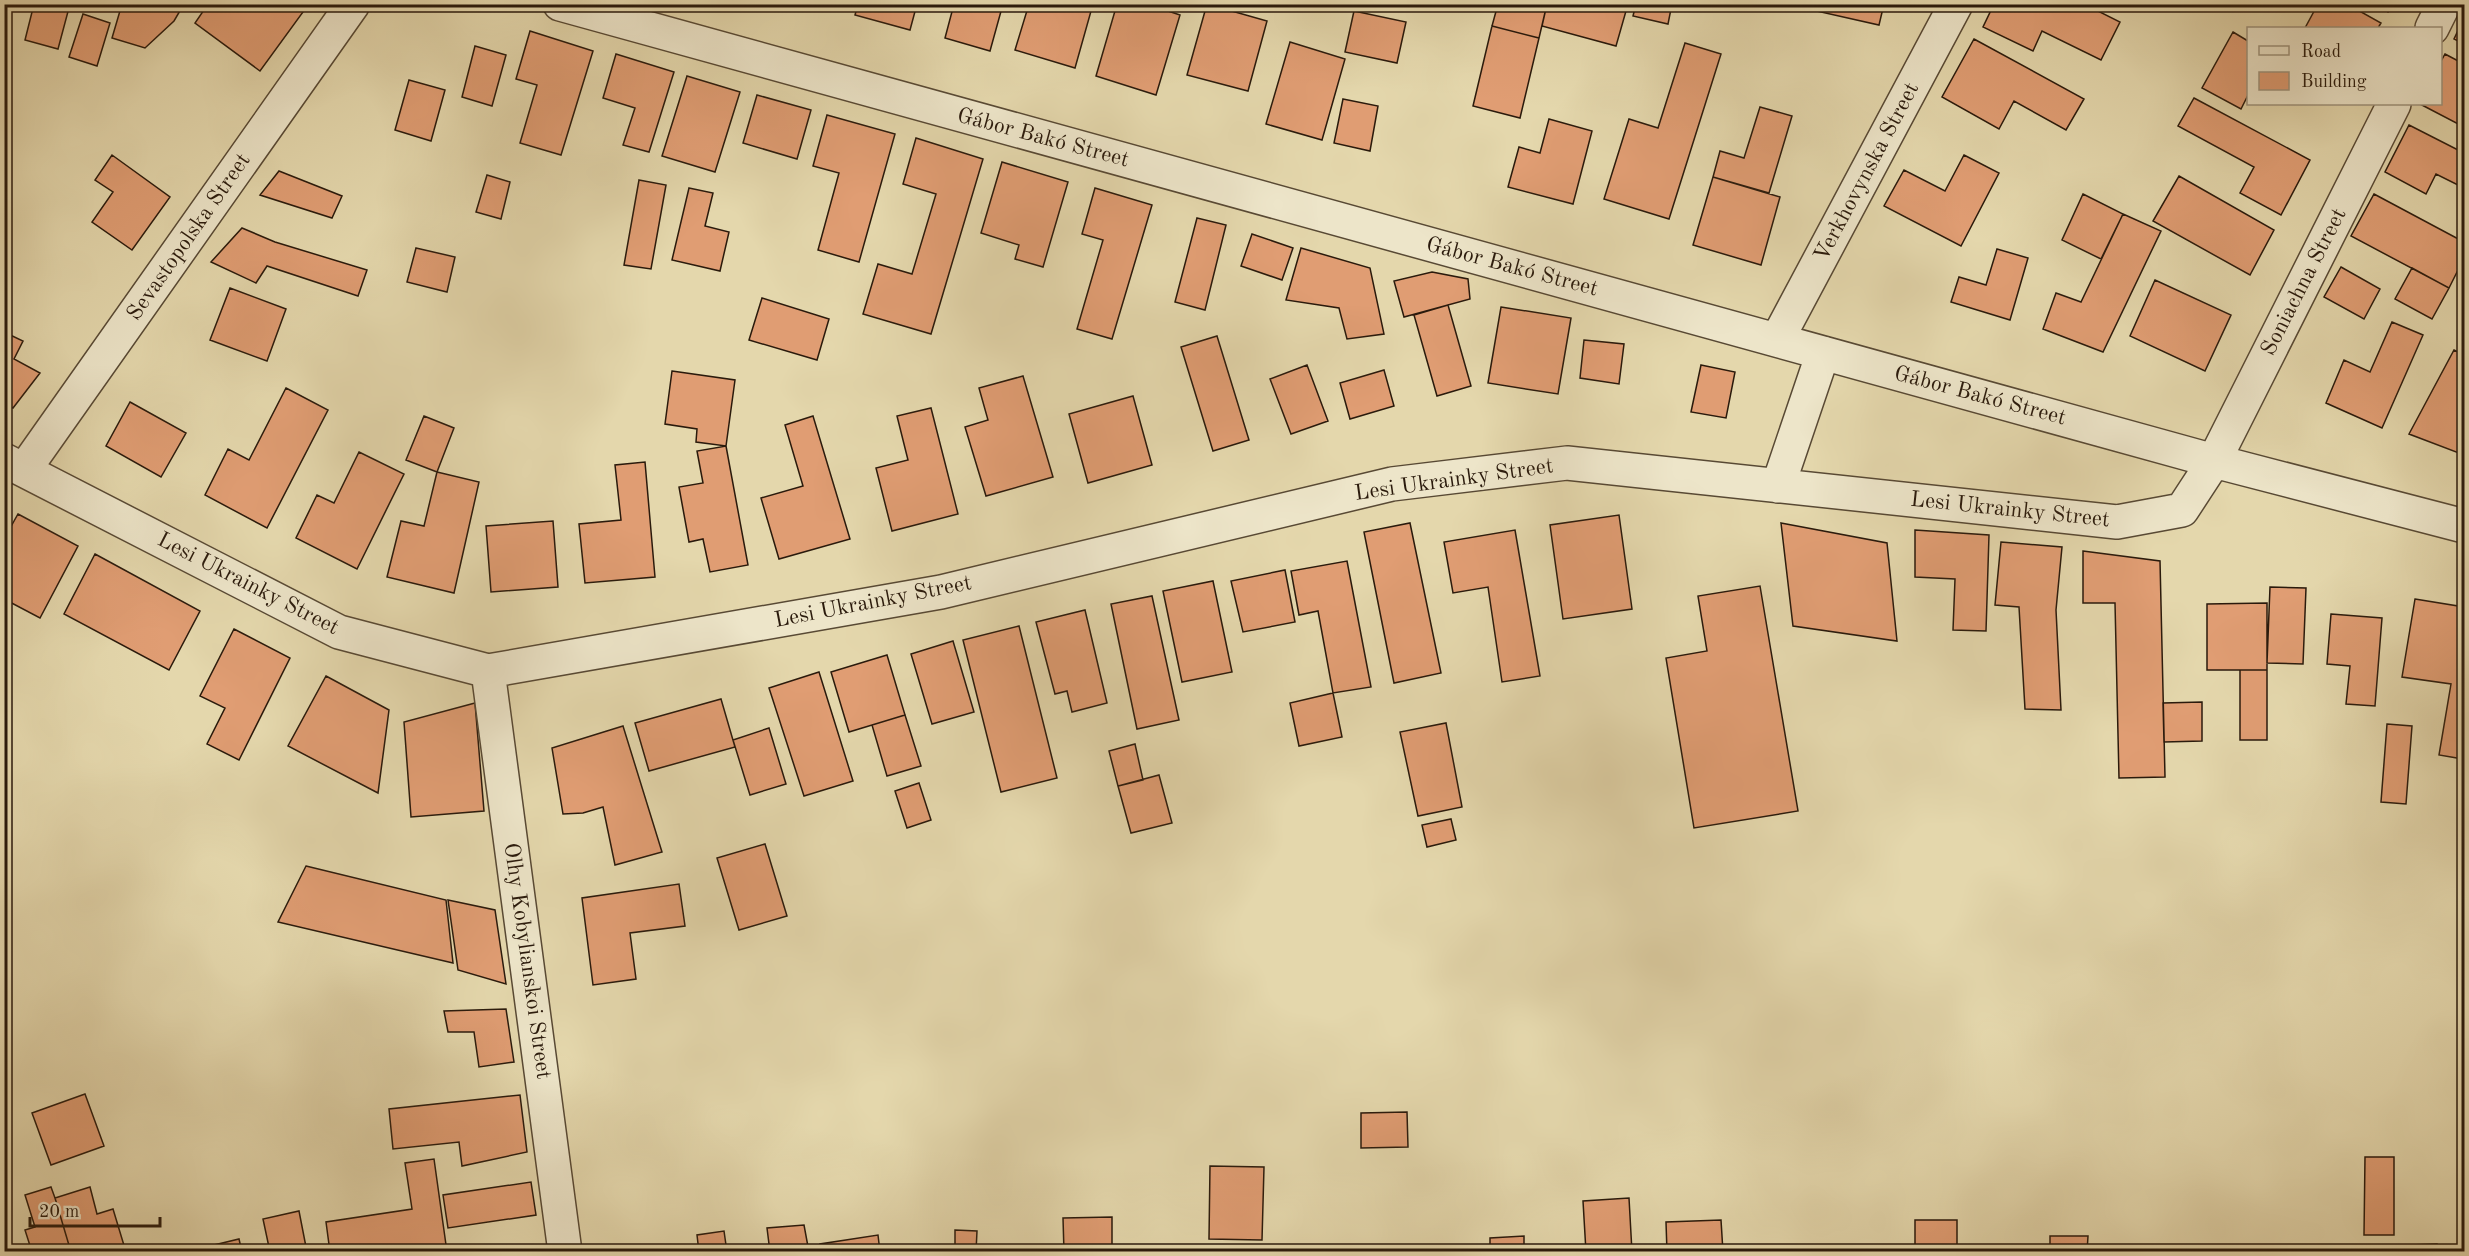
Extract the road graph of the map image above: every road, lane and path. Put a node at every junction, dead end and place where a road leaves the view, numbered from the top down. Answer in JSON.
{"nodes":[{"id":1,"x":353,"y":4,"type":"edge"},
{"id":2,"x":560,"y":4,"type":"edge"},
{"id":3,"x":1956,"y":4,"type":"edge"},
{"id":4,"x":2444,"y":4,"type":"edge"},
{"id":5,"x":2432,"y":27,"type":"edge"},
{"id":6,"x":2393,"y":105,"type":"edge"},
{"id":7,"x":1777,"y":340,"type":"junction"},
{"id":8,"x":1823,"y":353,"type":"junction"},
{"id":9,"x":2214,"y":461,"type":"junction"},
{"id":10,"x":14,"y":465,"type":"edge"},
{"id":11,"x":1778,"y":486,"type":"junction"},
{"id":12,"x":2464,"y":526,"type":"edge"},
{"id":13,"x":488,"y":670,"type":"junction"},
{"id":14,"x":565,"y":1251,"type":"edge"}],
"edges":[{"from":1,"to":10,"type":"street","name":"Sevastopolska Street"},
{"from":2,"to":7,"type":"street","name":"Gábor Bakó Street"},
{"from":3,"to":7,"type":"street","name":"Verkhovynska Street"},
{"from":4,"to":5,"type":"street"},
{"from":6,"to":9,"type":"street","name":"Soniachna Street"},
{"from":7,"to":8,"type":"street","name":"Gábor Bakó Street"},
{"from":8,"to":9,"type":"street","name":"Gábor Bakó Street"},
{"from":8,"to":11,"type":"street"},
{"from":9,"to":11,"type":"street","name":"Lesi Ukrainky Street"},
{"from":9,"to":12,"type":"street","name":"Gábor Bakó Street"},
{"from":10,"to":13,"type":"street","name":"Lesi Ukrainky Street"},
{"from":11,"to":13,"type":"street","name":"Lesi Ukrainky Street"},
{"from":13,"to":14,"type":"street","name":"Olhy Kobylianskoi Street"}]}
